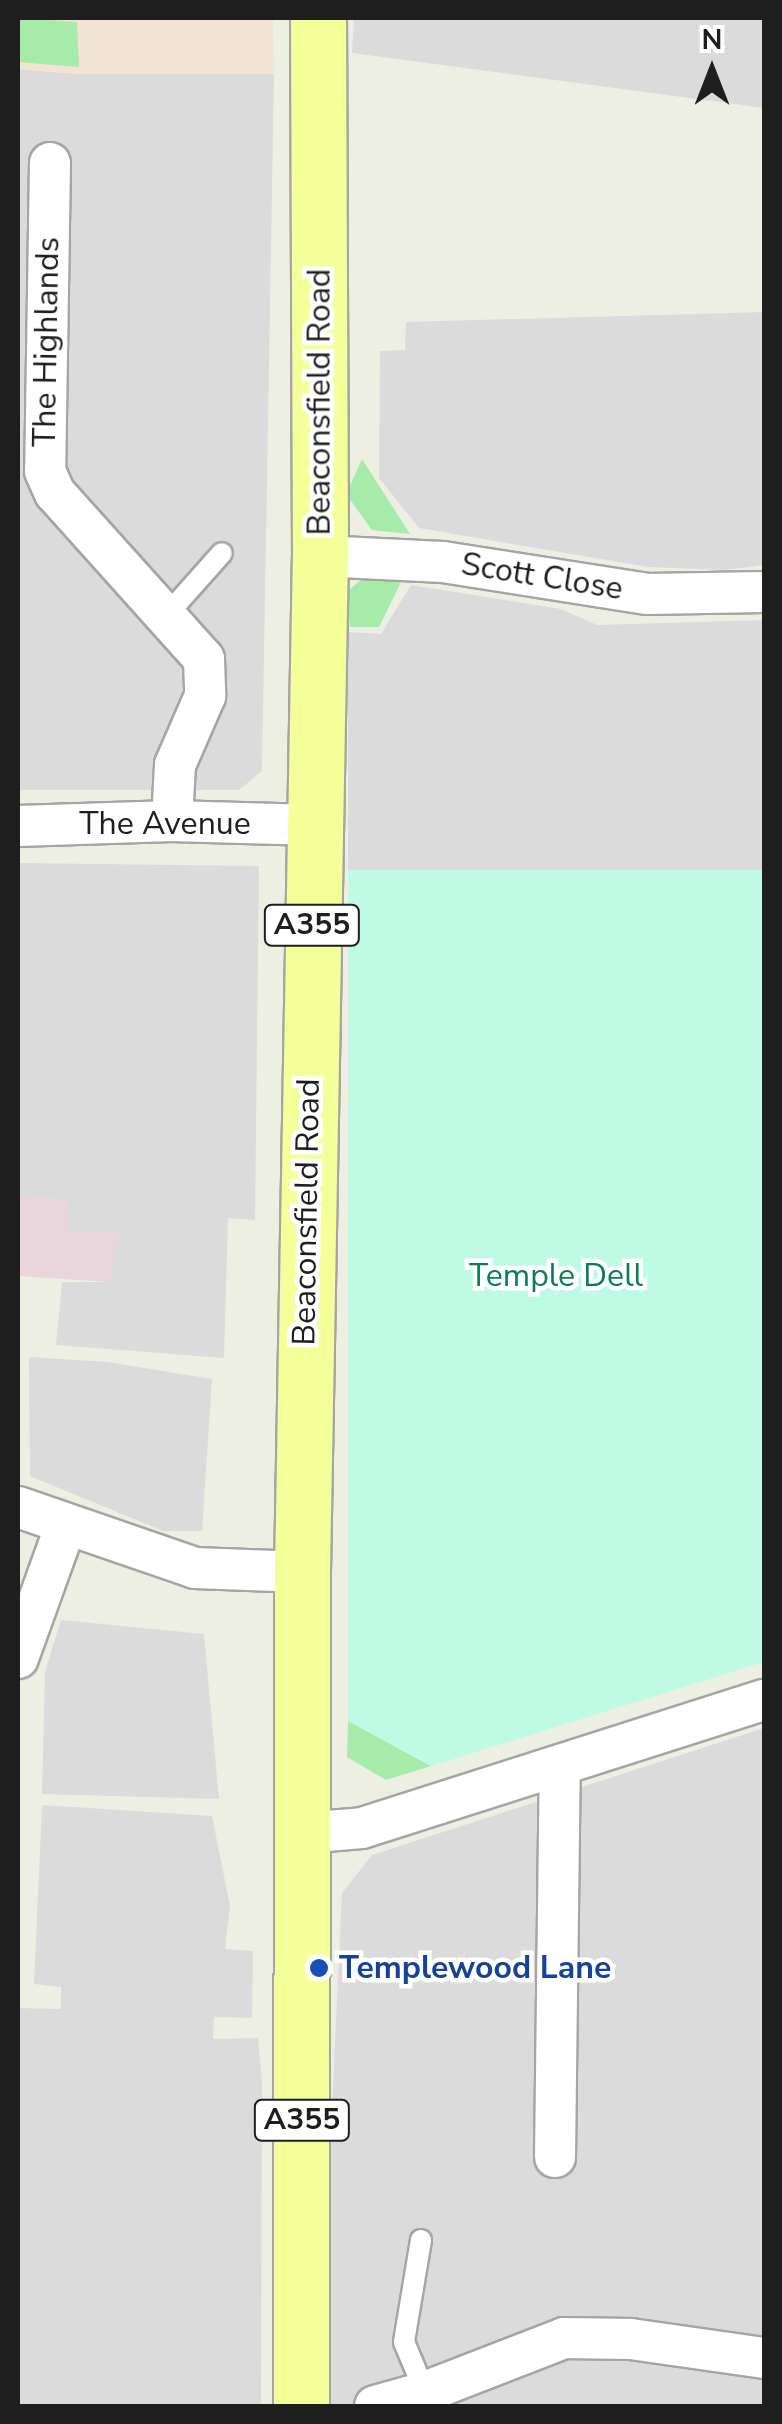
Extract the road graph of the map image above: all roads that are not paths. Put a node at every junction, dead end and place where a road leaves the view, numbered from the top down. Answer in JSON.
{"nodes":[{"id":1,"x":318,"y":18,"type":"edge"},
{"id":2,"x":50,"y":163,"type":"dead end"},
{"id":3,"x":33,"y":216,"type":"edge"},
{"id":4,"x":222,"y":553,"type":"dead end"},
{"id":5,"x":320,"y":556,"type":"junction"},
{"id":6,"x":764,"y":592,"type":"edge"},
{"id":7,"x":166,"y":616,"type":"junction"},
{"id":8,"x":172,"y":821,"type":"junction"},
{"id":9,"x":18,"y":826,"type":"edge"},
{"id":10,"x":313,"y":826,"type":"junction"},
{"id":11,"x":18,"y":1507,"type":"edge"},
{"id":12,"x":66,"y":1525,"type":"junction"},
{"id":13,"x":302,"y":1572,"type":"junction"},
{"id":14,"x":18,"y":1658,"type":"edge"},
{"id":15,"x":764,"y":1700,"type":"edge"},
{"id":16,"x":560,"y":1766,"type":"junction"},
{"id":17,"x":302,"y":1833,"type":"junction"},
{"id":18,"x":555,"y":2157,"type":"dead end"},
{"id":19,"x":421,"y":2240,"type":"dead end"},
{"id":20,"x":764,"y":2358,"type":"edge"},
{"id":21,"x":425,"y":2392,"type":"junction"},
{"id":22,"x":301,"y":2406,"type":"edge"},
{"id":23,"x":375,"y":2406,"type":"edge"}],
"edges":[{"from":1,"to":5,"type":"main road","name":"Beaconsfield Road","number":"A355"},
{"from":2,"to":3,"type":"street","name":"The Highlands"},
{"from":3,"to":7,"type":"street","name":"The Highlands"},
{"from":4,"to":7,"type":"lane"},
{"from":5,"to":6,"type":"street","name":"Scott Close"},
{"from":5,"to":10,"type":"main road","name":"Beaconsfield Road","number":"A355"},
{"from":7,"to":8,"type":"street","name":"The Highlands"},
{"from":8,"to":9,"type":"street","name":"The Avenue"},
{"from":8,"to":10,"type":"street","name":"The Avenue"},
{"from":10,"to":13,"type":"main road","name":"Beaconsfield Road","number":"A355"},
{"from":11,"to":12,"type":"street"},
{"from":12,"to":13,"type":"street"},
{"from":12,"to":14,"type":"street"},
{"from":13,"to":17,"type":"main road","name":"Beaconsfield Road","number":"A355"},
{"from":15,"to":16,"type":"street"},
{"from":16,"to":17,"type":"street"},
{"from":16,"to":18,"type":"street"},
{"from":17,"to":22,"type":"main road","name":"Beaconsfield Road","number":"A355"},
{"from":19,"to":21,"type":"lane"},
{"from":20,"to":21,"type":"street"},
{"from":21,"to":23,"type":"street"}]}
